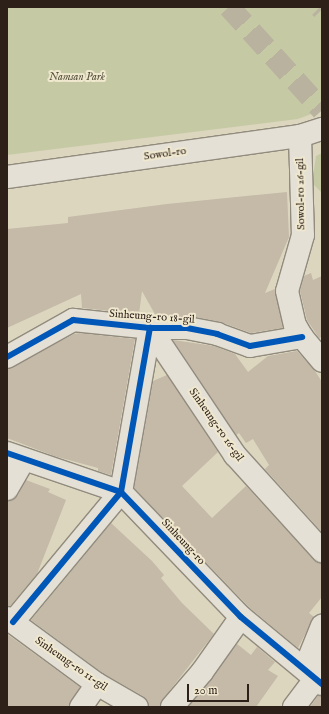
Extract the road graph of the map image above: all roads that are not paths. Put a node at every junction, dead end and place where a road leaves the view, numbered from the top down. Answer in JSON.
{"nodes":[{"id":1,"x":322,"y":129,"type":"edge"},
{"id":2,"x":300,"y":136,"type":"junction"},
{"id":3,"x":7,"y":177,"type":"edge"},
{"id":4,"x":150,"y":328,"type":"junction"},
{"id":5,"x":302,"y":337,"type":"junction"},
{"id":6,"x":7,"y":357,"type":"edge"},
{"id":7,"x":322,"y":361,"type":"edge"},
{"id":8,"x":16,"y":456,"type":"edge"},
{"id":9,"x":7,"y":490,"type":"edge"},
{"id":10,"x":121,"y":492,"type":"junction"},
{"id":11,"x":322,"y":551,"type":"edge"},
{"id":12,"x":241,"y":617,"type":"junction"},
{"id":13,"x":10,"y":620,"type":"edge"},
{"id":14,"x":322,"y":626,"type":"edge"},
{"id":15,"x":319,"y":681,"type":"edge"},
{"id":16,"x":97,"y":684,"type":"junction"},
{"id":17,"x":81,"y":707,"type":"edge"},
{"id":18,"x":138,"y":707,"type":"edge"},
{"id":19,"x":172,"y":707,"type":"edge"},
{"id":20,"x":294,"y":707,"type":"edge"}],
"edges":[{"from":1,"to":2,"type":"street","name":"Sowol-ro"},
{"from":2,"to":3,"type":"street","name":"Sowol-ro"},
{"from":2,"to":5,"type":"street","name":"Sowol-ro 26-gil"},
{"from":4,"to":5,"type":"street","name":"Sinheung-ro 18-gil"},
{"from":4,"to":6,"type":"street","name":"Sinheung-ro 18-gil"},
{"from":4,"to":10,"type":"street"},
{"from":4,"to":11,"type":"street","name":"Sinheung-ro 16-gil"},
{"from":5,"to":7,"type":"street","name":"Sowol-ro 26-gil"},
{"from":8,"to":9,"type":"street"},
{"from":8,"to":10,"type":"street","name":"Sinheung-ro"},
{"from":10,"to":12,"type":"street","name":"Sinheung-ro"},
{"from":10,"to":13,"type":"street"},
{"from":12,"to":15,"type":"street","name":"Sinheung-ro"},
{"from":12,"to":19,"type":"street"},
{"from":13,"to":16,"type":"street","name":"Sinheung-ro 11-gil"},
{"from":14,"to":15,"type":"street"},
{"from":15,"to":20,"type":"street"},
{"from":16,"to":17,"type":"street"},
{"from":16,"to":18,"type":"street","name":"Sinheung-ro 11-gil"}]}
